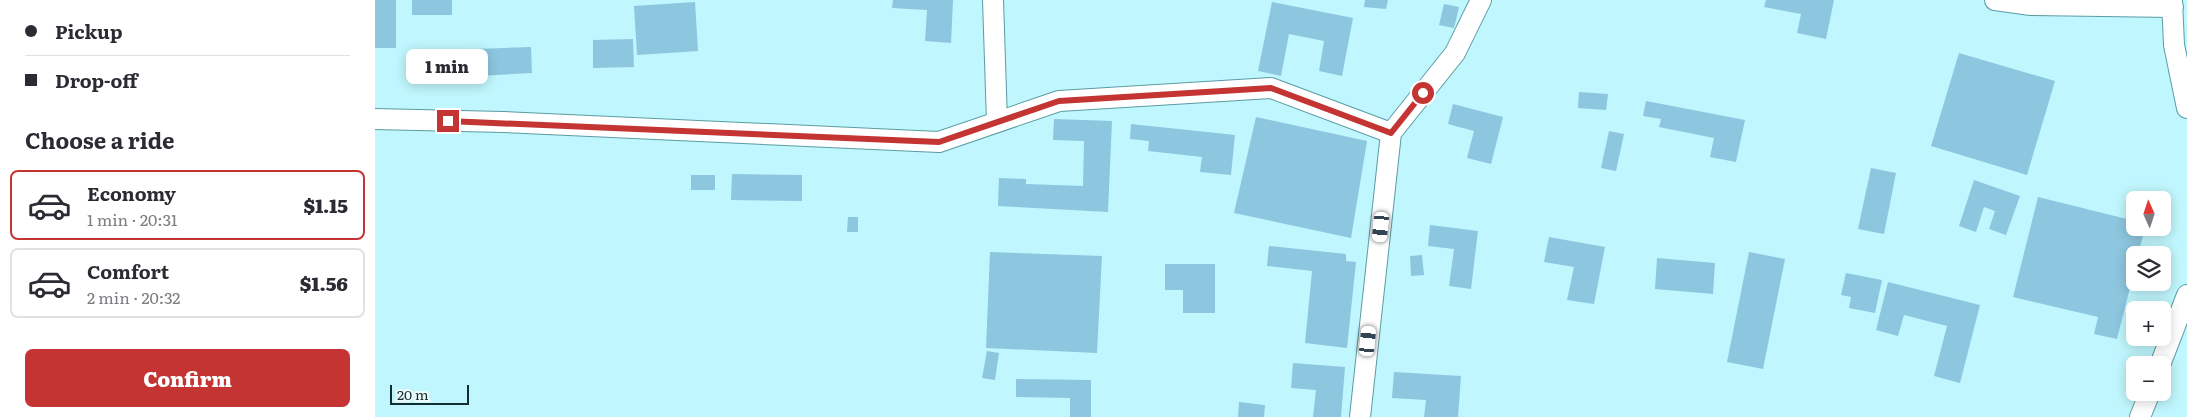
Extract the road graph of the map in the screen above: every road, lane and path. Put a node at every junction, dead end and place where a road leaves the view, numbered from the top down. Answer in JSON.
{"nodes":[{"id":1,"x":993,"y":0,"type":"edge"},
{"id":2,"x":1481,"y":0,"type":"edge"},
{"id":3,"x":1995,"y":0,"type":"edge"},
{"id":4,"x":2172,"y":3,"type":"edge"},
{"id":5,"x":2187,"y":108,"type":"edge"},
{"id":6,"x":375,"y":119,"type":"edge"},
{"id":7,"x":997,"y":122,"type":"junction"},
{"id":8,"x":1391,"y":133,"type":"junction"},
{"id":9,"x":2187,"y":295,"type":"edge"},
{"id":10,"x":2164,"y":356,"type":"edge"},
{"id":11,"x":2146,"y":401,"type":"edge"},
{"id":12,"x":1360,"y":417,"type":"edge"},
{"id":13,"x":2140,"y":417,"type":"edge"}],
"edges":[{"from":1,"to":7,"type":"street"},
{"from":2,"to":8,"type":"street"},
{"from":3,"to":4,"type":"street"},
{"from":4,"to":5,"type":"street"},
{"from":6,"to":7,"type":"street"},
{"from":7,"to":8,"type":"street"},
{"from":8,"to":12,"type":"street"},
{"from":9,"to":10,"type":"street"},
{"from":11,"to":13,"type":"street"}]}
